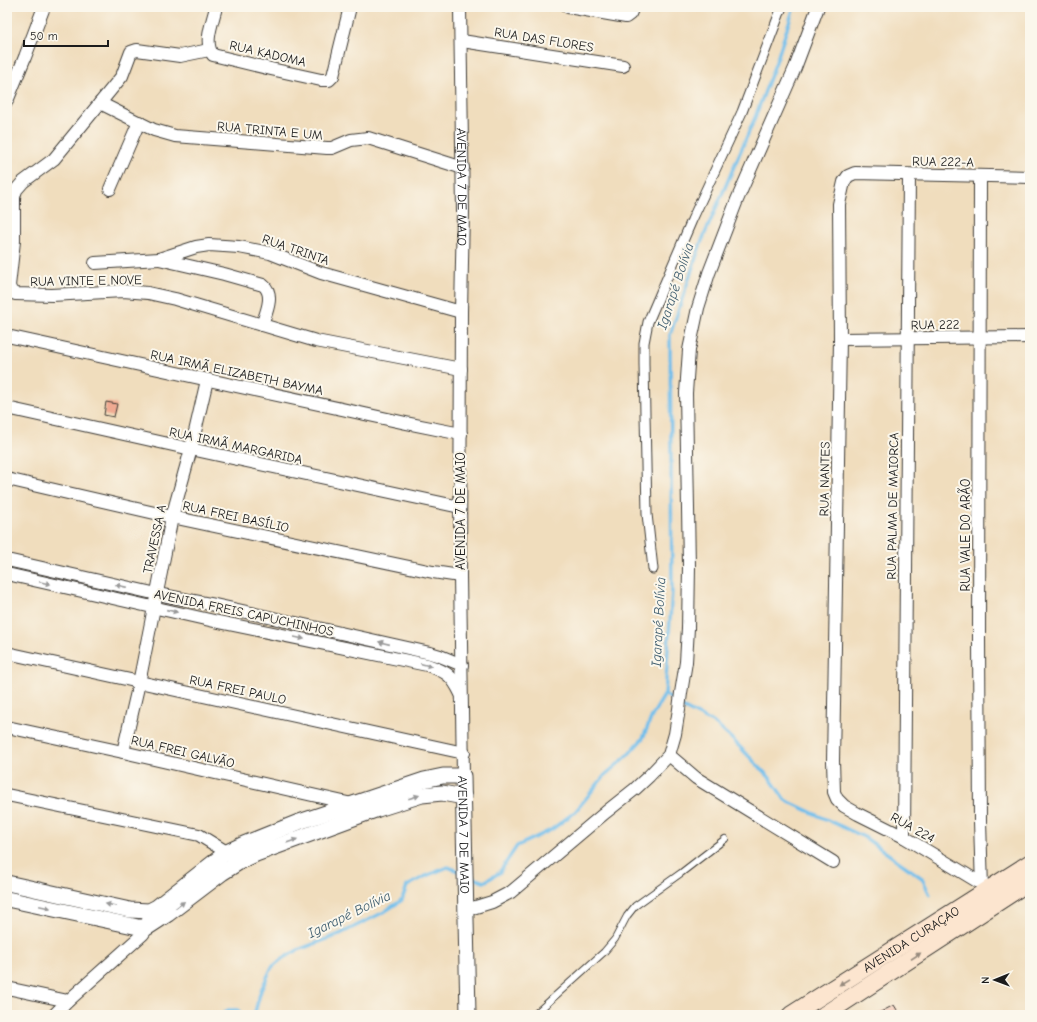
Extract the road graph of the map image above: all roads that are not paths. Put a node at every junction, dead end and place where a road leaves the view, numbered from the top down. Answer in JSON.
{"nodes":[{"id":1,"x":44,"y":7,"type":"edge"},
{"id":2,"x":216,"y":7,"type":"edge"},
{"id":3,"x":350,"y":7,"type":"edge"},
{"id":4,"x":460,"y":7,"type":"edge"},
{"id":5,"x":568,"y":7,"type":"edge"},
{"id":6,"x":632,"y":7,"type":"edge"},
{"id":7,"x":782,"y":7,"type":"edge"},
{"id":8,"x":818,"y":7,"type":"edge"},
{"id":9,"x":462,"y":41,"type":"junction"},
{"id":10,"x":209,"y":50,"type":"junction"},
{"id":11,"x":623,"y":66,"type":"dead end"},
{"id":12,"x":7,"y":101,"type":"edge"},
{"id":13,"x":100,"y":103,"type":"junction"},
{"id":14,"x":139,"y":122,"type":"junction"},
{"id":15,"x":463,"y":168,"type":"junction"},
{"id":16,"x":855,"y":173,"type":"joint"},
{"id":17,"x":909,"y":175,"type":"junction"},
{"id":18,"x":980,"y":176,"type":"junction"},
{"id":19,"x":1030,"y":177,"type":"edge"},
{"id":20,"x":110,"y":189,"type":"dead end"},
{"id":21,"x":158,"y":259,"type":"junction"},
{"id":22,"x":95,"y":263,"type":"dead end"},
{"id":23,"x":461,"y":312,"type":"junction"},
{"id":24,"x":262,"y":325,"type":"junction"},
{"id":25,"x":7,"y":336,"type":"edge"},
{"id":26,"x":1030,"y":337,"type":"edge"},
{"id":27,"x":978,"y":338,"type":"junction"},
{"id":28,"x":840,"y":339,"type":"junction"},
{"id":29,"x":908,"y":339,"type":"junction"},
{"id":30,"x":461,"y":369,"type":"junction"},
{"id":31,"x":207,"y":380,"type":"junction"},
{"id":32,"x":7,"y":408,"type":"edge"},
{"id":33,"x":461,"y":434,"type":"junction"},
{"id":34,"x":191,"y":450,"type":"junction"},
{"id":35,"x":7,"y":479,"type":"edge"},
{"id":36,"x":460,"y":507,"type":"junction"},
{"id":37,"x":172,"y":517,"type":"junction"},
{"id":38,"x":7,"y":560,"type":"edge"},
{"id":39,"x":653,"y":569,"type":"dead end"},
{"id":40,"x":7,"y":574,"type":"edge"},
{"id":41,"x":460,"y":576,"type":"junction"},
{"id":42,"x":157,"y":594,"type":"junction"},
{"id":43,"x":154,"y":607,"type":"junction"},
{"id":44,"x":7,"y":653,"type":"edge"},
{"id":45,"x":462,"y":665,"type":"junction"},
{"id":46,"x":139,"y":683,"type":"junction"},
{"id":47,"x":463,"y":697,"type":"junction"},
{"id":48,"x":7,"y":727,"type":"edge"},
{"id":49,"x":123,"y":752,"type":"junction"},
{"id":50,"x":464,"y":753,"type":"junction"},
{"id":51,"x":669,"y":755,"type":"junction"},
{"id":52,"x":463,"y":776,"type":"junction"},
{"id":53,"x":834,"y":792,"type":"joint"},
{"id":54,"x":7,"y":795,"type":"edge"},
{"id":55,"x":464,"y":797,"type":"junction"},
{"id":56,"x":352,"y":804,"type":"junction"},
{"id":57,"x":904,"y":837,"type":"junction"},
{"id":58,"x":725,"y":839,"type":"dead end"},
{"id":59,"x":227,"y":852,"type":"junction"},
{"id":60,"x":241,"y":861,"type":"junction"},
{"id":61,"x":833,"y":862,"type":"dead end"},
{"id":62,"x":1030,"y":863,"type":"edge"},
{"id":63,"x":1030,"y":881,"type":"edge"},
{"id":64,"x":7,"y":883,"type":"edge"},
{"id":65,"x":982,"y":889,"type":"junction"},
{"id":66,"x":7,"y":899,"type":"edge"},
{"id":67,"x":466,"y":910,"type":"junction"},
{"id":68,"x":149,"y":911,"type":"junction"},
{"id":69,"x":148,"y":927,"type":"junction"},
{"id":70,"x":884,"y":956,"type":"junction"},
{"id":71,"x":890,"y":973,"type":"junction"},
{"id":72,"x":7,"y":988,"type":"edge"},
{"id":73,"x":68,"y":1001,"type":"junction"},
{"id":74,"x":54,"y":1015,"type":"edge"},
{"id":75,"x":468,"y":1015,"type":"edge"},
{"id":76,"x":534,"y":1015,"type":"edge"},
{"id":77,"x":791,"y":1015,"type":"edge"},
{"id":78,"x":824,"y":1015,"type":"edge"}],
"edges":[{"from":1,"to":12,"type":"street"},
{"from":2,"to":10,"type":"street","name":"RUA KADOMA"},
{"from":3,"to":10,"type":"street","name":"RUA KADOMA"},
{"from":4,"to":9,"type":"street","name":"AVENIDA 7 DE MAIO"},
{"from":5,"to":6,"type":"street"},
{"from":7,"to":39,"type":"street"},
{"from":8,"to":51,"type":"street"},
{"from":9,"to":11,"type":"street","name":"RUA DAS FLORES"},
{"from":9,"to":15,"type":"street","name":"AVENIDA 7 DE MAIO"},
{"from":10,"to":13,"type":"street","name":"RUA KADOMA"},
{"from":13,"to":14,"type":"street","name":"RUA TRINTA E UM"},
{"from":13,"to":24,"type":"street","name":"RUA VINTE E NOVE"},
{"from":14,"to":15,"type":"street","name":"RUA TRINTA E UM"},
{"from":14,"to":20,"type":"street"},
{"from":15,"to":23,"type":"street","name":"AVENIDA 7 DE MAIO"},
{"from":16,"to":17,"type":"street","name":"RUA 222-A"},
{"from":16,"to":28,"type":"street","name":"RUA NANTES"},
{"from":17,"to":18,"type":"street","name":"RUA 222-A"},
{"from":17,"to":29,"type":"street","name":"RUA PALMA DE MAIORCA"},
{"from":18,"to":19,"type":"street","name":"RUA 222-A"},
{"from":18,"to":27,"type":"street","name":"RUA VALE DO ARÃO"},
{"from":21,"to":22,"type":"street","name":"RUA TRINTA"},
{"from":21,"to":23,"type":"street","name":"RUA TRINTA"},
{"from":21,"to":24,"type":"street"},
{"from":23,"to":30,"type":"street","name":"AVENIDA 7 DE MAIO"},
{"from":24,"to":30,"type":"street","name":"RUA VINTE E NOVE"},
{"from":25,"to":31,"type":"street","name":"RUA IRMÃ ELIZABETH BAYMA"},
{"from":26,"to":27,"type":"street","name":"RUA 222"},
{"from":27,"to":29,"type":"street","name":"RUA 222"},
{"from":27,"to":65,"type":"street","name":"RUA VALE DO ARÃO"},
{"from":28,"to":29,"type":"street","name":"RUA 222"},
{"from":28,"to":53,"type":"street","name":"RUA NANTES"},
{"from":29,"to":57,"type":"street","name":"RUA PALMA DE MAIORCA"},
{"from":30,"to":33,"type":"street","name":"AVENIDA 7 DE MAIO"},
{"from":31,"to":33,"type":"street","name":"RUA IRMÃ ELIZABETH BAYMA"},
{"from":31,"to":34,"type":"street","name":"TRAVESSA A"},
{"from":32,"to":34,"type":"street","name":"RUA IRMÃ MARGARIDA"},
{"from":33,"to":36,"type":"street","name":"AVENIDA 7 DE MAIO"},
{"from":34,"to":36,"type":"street","name":"RUA IRMÃ MARGARIDA"},
{"from":34,"to":37,"type":"street","name":"TRAVESSA A"},
{"from":35,"to":37,"type":"street","name":"RUA FREI BASÍLIO"},
{"from":36,"to":41,"type":"street","name":"AVENIDA 7 DE MAIO"},
{"from":37,"to":41,"type":"street","name":"RUA FREI BASÍLIO"},
{"from":37,"to":42,"type":"street","name":"TRAVESSA A"},
{"from":42,"to":38,"type":"street","name":"AVENIDA FREIS CAPUCHINHOS","one_way":true},
{"from":40,"to":43,"type":"street","name":"AVENIDA FREIS CAPUCHINHOS","one_way":true},
{"from":41,"to":45,"type":"street","name":"AVENIDA 7 DE MAIO"},
{"from":42,"to":43,"type":"street","name":"TRAVESSA A"},
{"from":45,"to":42,"type":"street","name":"AVENIDA FREIS CAPUCHINHOS","one_way":true},
{"from":43,"to":46,"type":"street","name":"TRAVESSA A"},
{"from":43,"to":47,"type":"street","name":"AVENIDA FREIS CAPUCHINHOS","one_way":true},
{"from":44,"to":46,"type":"street","name":"RUA FREI PAULO"},
{"from":45,"to":47,"type":"street","name":"AVENIDA 7 DE MAIO"},
{"from":46,"to":49,"type":"street","name":"TRAVESSA A"},
{"from":46,"to":50,"type":"street","name":"RUA FREI PAULO"},
{"from":47,"to":50,"type":"street","name":"AVENIDA 7 DE MAIO"},
{"from":48,"to":49,"type":"street","name":"RUA FREI GALVÃO"},
{"from":49,"to":56,"type":"street","name":"RUA FREI GALVÃO"},
{"from":50,"to":52,"type":"street","name":"AVENIDA 7 DE MAIO"},
{"from":51,"to":61,"type":"street"},
{"from":51,"to":67,"type":"street"},
{"from":52,"to":55,"type":"street","name":"AVENIDA 7 DE MAIO"},
{"from":52,"to":56,"type":"street"},
{"from":53,"to":57,"type":"street","name":"RUA 224"},
{"from":54,"to":59,"type":"street"},
{"from":60,"to":55,"type":"street","one_way":true},
{"from":55,"to":67,"type":"street","name":"AVENIDA 7 DE MAIO"},
{"from":56,"to":59,"type":"street"},
{"from":57,"to":65,"type":"street","name":"RUA 224"},
{"from":58,"to":76,"type":"lane"},
{"from":59,"to":60,"type":"street"},
{"from":59,"to":68,"type":"street"},
{"from":69,"to":60,"type":"street","one_way":true},
{"from":62,"to":65,"type":"main road","name":"AVENIDA CURAÇAO"},
{"from":71,"to":63,"type":"main road","name":"AVENIDA CURAÇAO","one_way":true},
{"from":68,"to":64,"type":"street","one_way":true},
{"from":65,"to":70,"type":"main road","name":"AVENIDA CURAÇAO"},
{"from":66,"to":69,"type":"street","one_way":true},
{"from":67,"to":75,"type":"street","name":"AVENIDA 7 DE MAIO"},
{"from":68,"to":69,"type":"street"},
{"from":69,"to":73,"type":"street"},
{"from":70,"to":71,"type":"main road"},
{"from":70,"to":77,"type":"main road","name":"AVENIDA CURAÇAO","one_way":true},
{"from":71,"to":78,"type":"main road","name":"AVENIDA CURAÇAO"},
{"from":72,"to":73,"type":"street"},
{"from":73,"to":74,"type":"street"}]}
